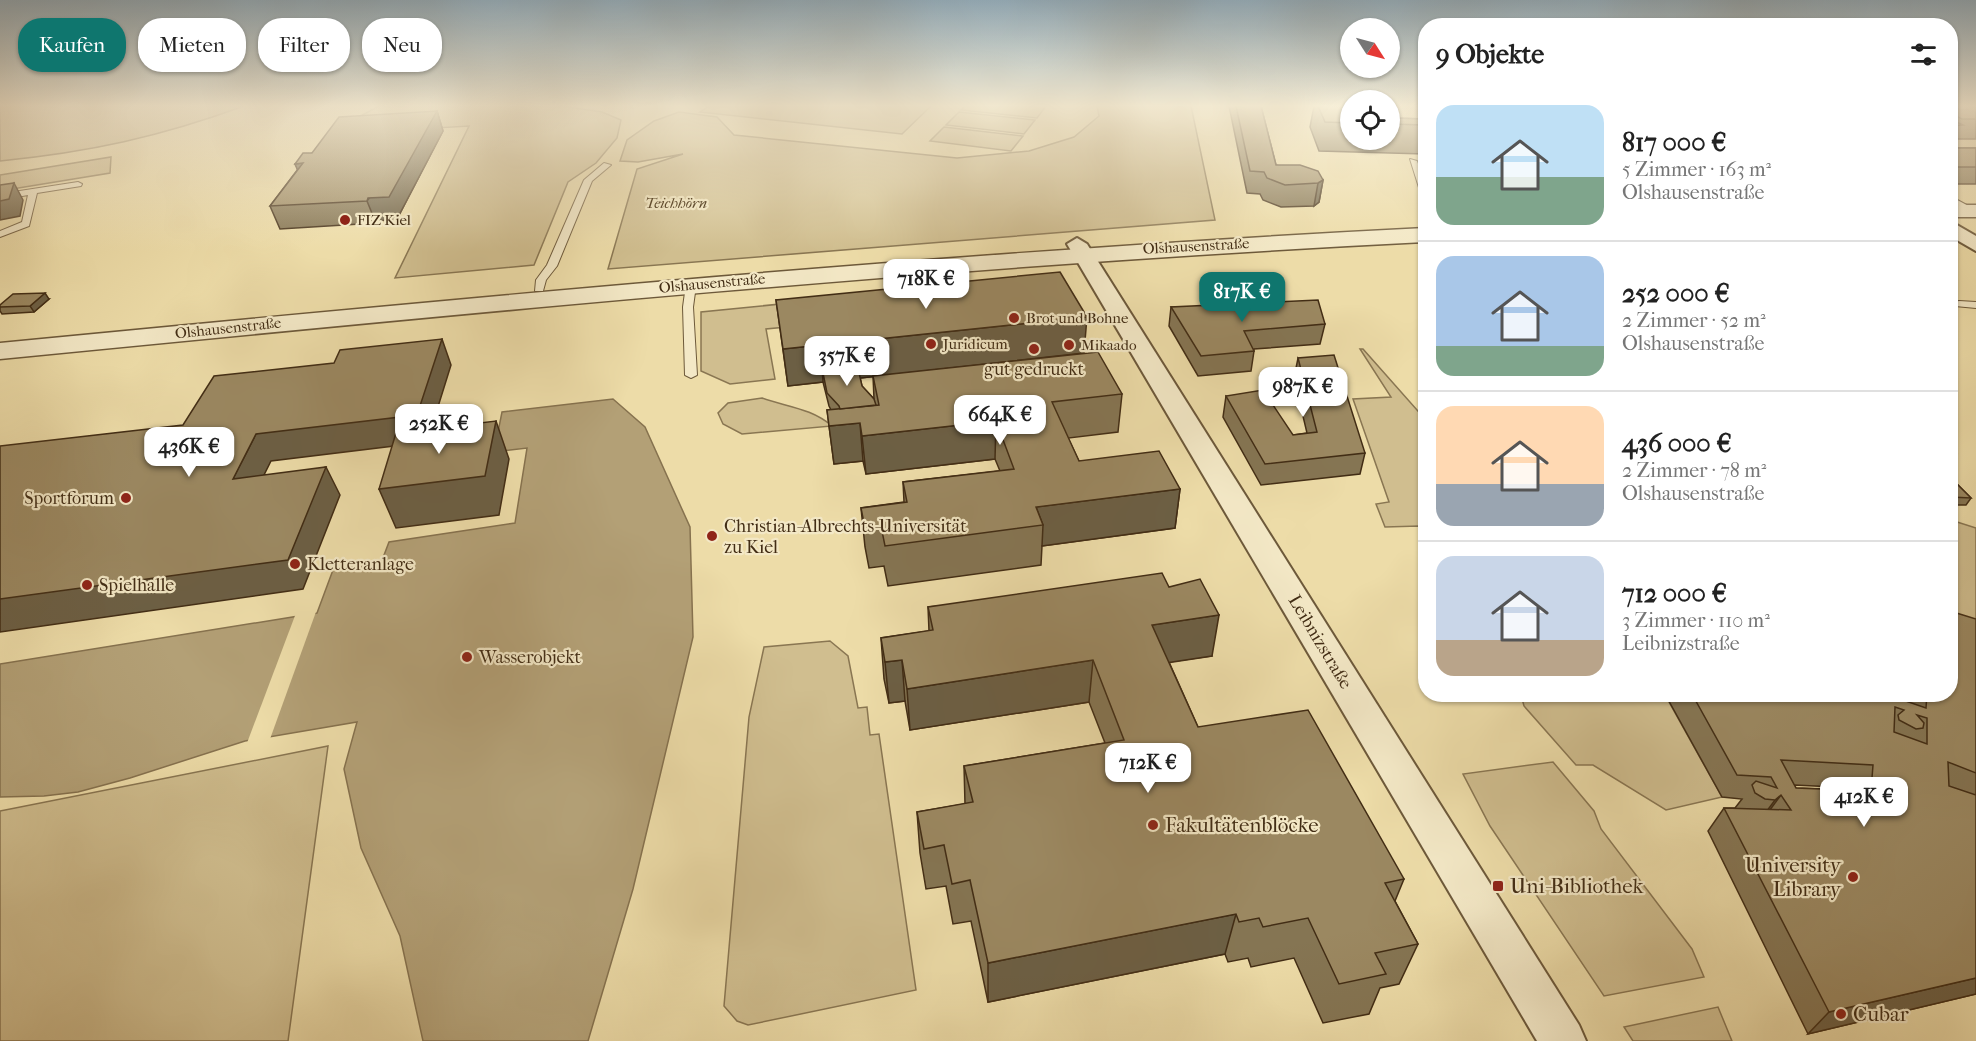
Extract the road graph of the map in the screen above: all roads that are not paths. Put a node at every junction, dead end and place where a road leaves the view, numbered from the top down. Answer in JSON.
{"nodes":[{"id":1,"x":1413,"y":161,"type":"dead end"},
{"id":2,"x":607,"y":165,"type":"dead end"},
{"id":3,"x":1418,"y":175,"type":"edge"},
{"id":4,"x":78,"y":184,"type":"dead end"},
{"id":5,"x":33,"y":192,"type":"junction"},
{"id":6,"x":0,"y":197,"type":"edge"},
{"id":7,"x":1418,"y":225,"type":"edge"},
{"id":8,"x":1958,"y":233,"type":"edge"},
{"id":9,"x":0,"y":234,"type":"edge"},
{"id":10,"x":1418,"y":235,"type":"edge"},
{"id":11,"x":1976,"y":245,"type":"edge"},
{"id":12,"x":1079,"y":248,"type":"junction"},
{"id":13,"x":691,"y":285,"type":"junction"},
{"id":14,"x":539,"y":289,"type":"junction"},
{"id":15,"x":1959,"y":304,"type":"dead end"},
{"id":16,"x":1976,"y":305,"type":"edge"},
{"id":17,"x":0,"y":338,"type":"edge"},
{"id":18,"x":0,"y":351,"type":"edge"},
{"id":19,"x":691,"y":375,"type":"dead end"},
{"id":20,"x":1563,"y":1041,"type":"edge"}],
"edges":[{"from":1,"to":3,"type":"lane"},
{"from":2,"to":14,"type":"lane"},
{"from":4,"to":5,"type":"lane"},
{"from":5,"to":6,"type":"lane"},
{"from":5,"to":9,"type":"lane"},
{"from":7,"to":12,"type":"street","name":"Olshausenstraße"},
{"from":8,"to":11,"type":"street"},
{"from":10,"to":12,"type":"street","name":"Olshausenstraße"},
{"from":12,"to":13,"type":"street","name":"Olshausenstraße"},
{"from":12,"to":14,"type":"street","name":"Olshausenstraße"},
{"from":12,"to":20,"type":"street","name":"Leibnizstraße"},
{"from":13,"to":18,"type":"street","name":"Olshausenstraße"},
{"from":13,"to":19,"type":"lane"},
{"from":14,"to":17,"type":"street","name":"Olshausenstraße"},
{"from":15,"to":16,"type":"lane"}]}
